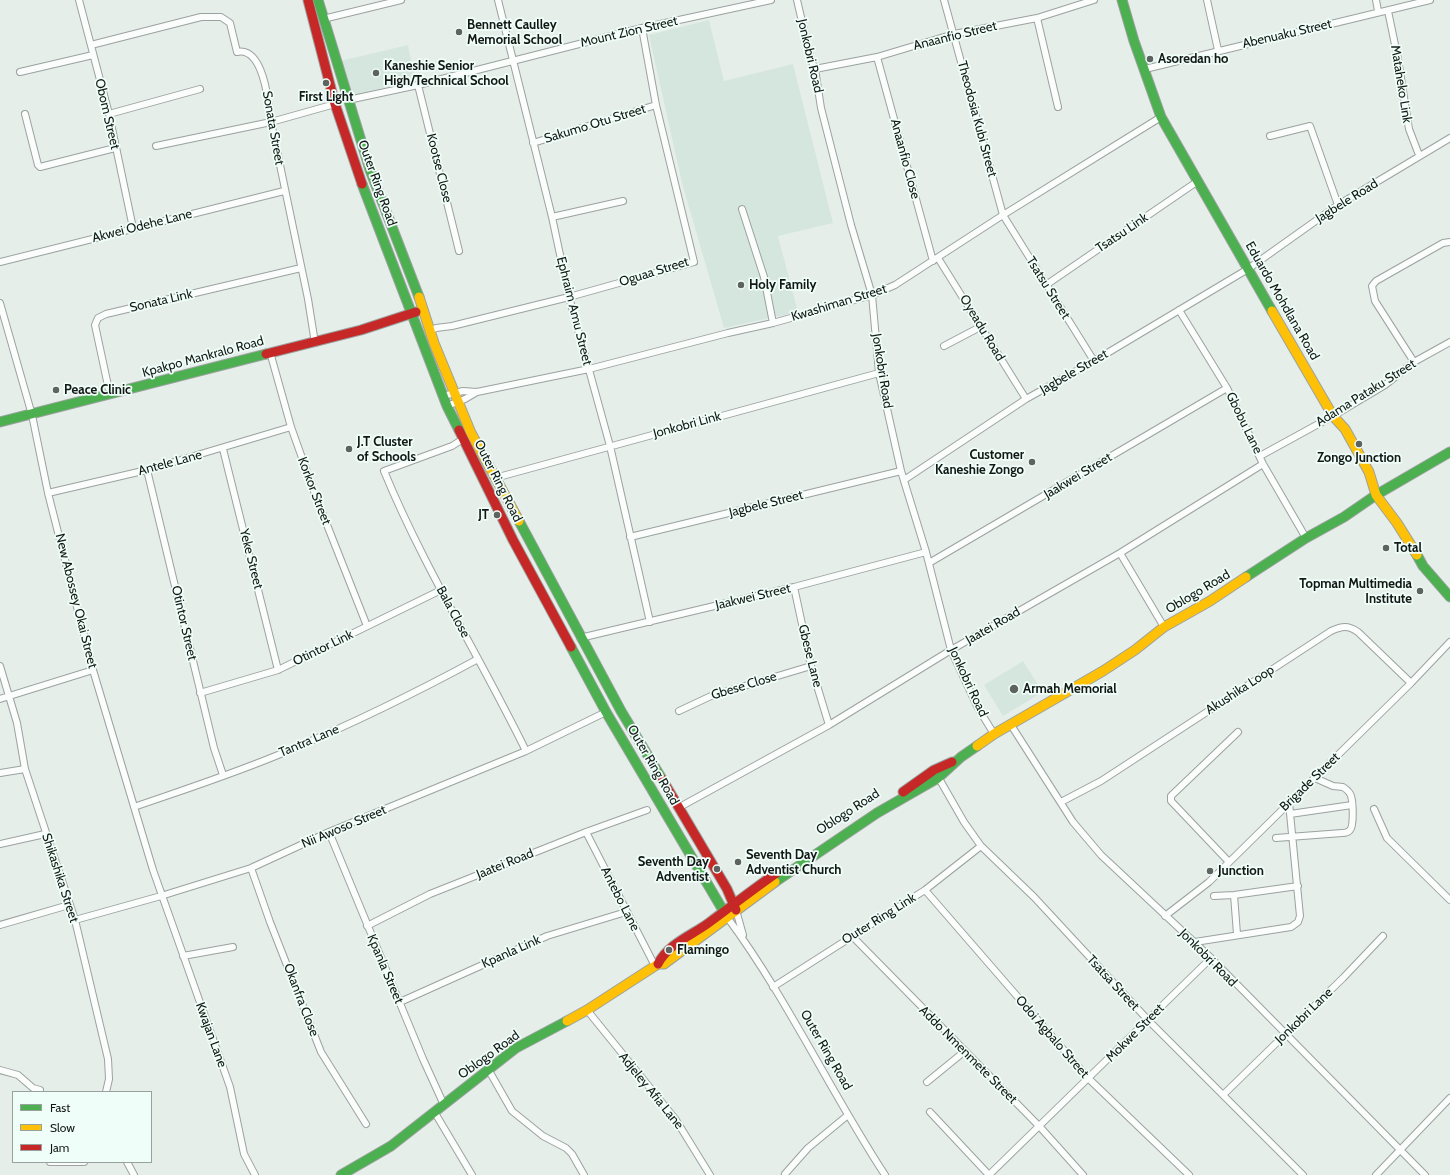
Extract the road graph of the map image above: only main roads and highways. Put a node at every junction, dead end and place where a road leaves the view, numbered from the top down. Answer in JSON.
{"nodes":[{"id":1,"x":308,"y":0,"type":"edge"},
{"id":2,"x":318,"y":0,"type":"edge"},
{"id":3,"x":1122,"y":0,"type":"edge"},
{"id":4,"x":423,"y":309,"type":"junction"},
{"id":5,"x":411,"y":314,"type":"junction"},
{"id":6,"x":0,"y":422,"type":"edge"},
{"id":7,"x":1450,"y":452,"type":"edge"},
{"id":8,"x":1376,"y":495,"type":"junction"},
{"id":9,"x":1448,"y":593,"type":"edge"},
{"id":10,"x":735,"y":906,"type":"junction"},
{"id":11,"x":725,"y":913,"type":"junction"},
{"id":12,"x":341,"y":1175,"type":"edge"}],
"edges":[{"from":1,"to":5,"type":"main road","name":"Outer Ring Road"},
{"from":2,"to":4,"type":"main road","name":"Outer Ring Road"},
{"from":3,"to":8,"type":"main road","name":"Eduardo Mohdlana Road"},
{"from":4,"to":5,"type":"main road","name":"Kpakpo Mankralo Road"},
{"from":4,"to":10,"type":"main road","name":"Outer Ring Road"},
{"from":5,"to":6,"type":"main road","name":"Kpakpo Mankralo Road"},
{"from":5,"to":11,"type":"main road","name":"Outer Ring Road"},
{"from":7,"to":8,"type":"main road","name":"Oblogo Road"},
{"from":8,"to":9,"type":"main road","name":"Eduardo Mohdlana Road"},
{"from":8,"to":10,"type":"main road","name":"Oblogo Road"},
{"from":10,"to":11,"type":"main road","name":"Oblogo Road"},
{"from":11,"to":12,"type":"main road","name":"Oblogo Road"}]}
